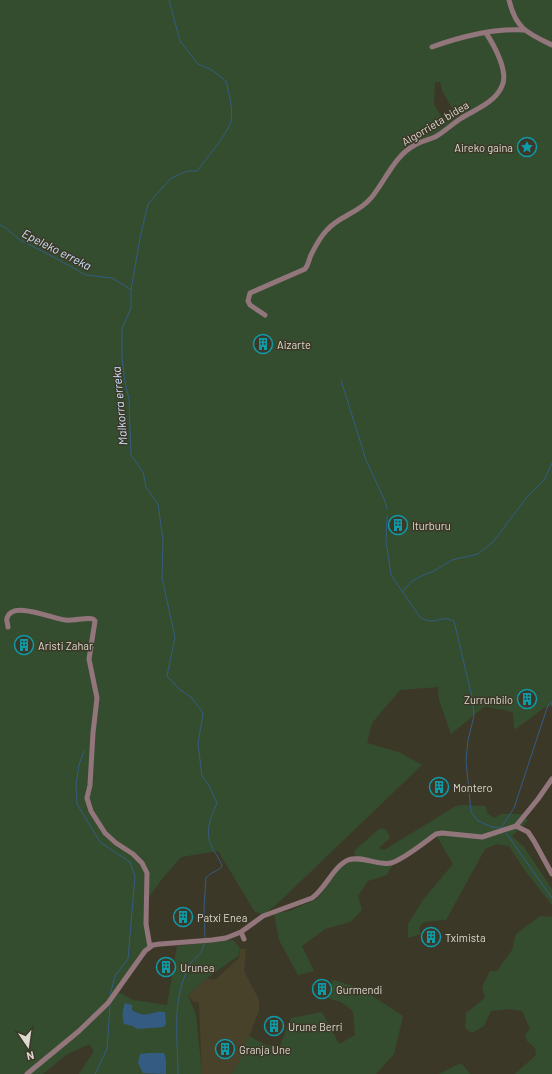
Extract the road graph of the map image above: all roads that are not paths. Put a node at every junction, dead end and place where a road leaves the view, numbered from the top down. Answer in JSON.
{"nodes":[{"id":1,"x":509,"y":0,"type":"edge"},
{"id":2,"x":524,"y":30,"type":"junction"},
{"id":3,"x":486,"y":33,"type":"junction"},
{"id":4,"x":552,"y":45,"type":"edge"},
{"id":5,"x":432,"y":47,"type":"dead end"},
{"id":6,"x":265,"y":315,"type":"dead end"},
{"id":7,"x":8,"y":627,"type":"dead end"},
{"id":8,"x":552,"y":779,"type":"edge"},
{"id":9,"x":516,"y":826,"type":"junction"},
{"id":10,"x":552,"y":874,"type":"edge"},
{"id":11,"x":241,"y":932,"type":"junction"},
{"id":12,"x":244,"y":939,"type":"dead end"},
{"id":13,"x":150,"y":947,"type":"junction"},
{"id":14,"x":27,"y":1074,"type":"edge"}],
"edges":[{"from":1,"to":2,"type":"street"},
{"from":2,"to":3,"type":"street"},
{"from":2,"to":4,"type":"street"},
{"from":3,"to":5,"type":"street"},
{"from":3,"to":6,"type":"street","name":"Algorrieta bidea"},
{"from":7,"to":13,"type":"street"},
{"from":8,"to":9,"type":"street"},
{"from":9,"to":10,"type":"street"},
{"from":9,"to":11,"type":"street"},
{"from":11,"to":12,"type":"street"},
{"from":11,"to":13,"type":"street"},
{"from":13,"to":14,"type":"street"}]}
